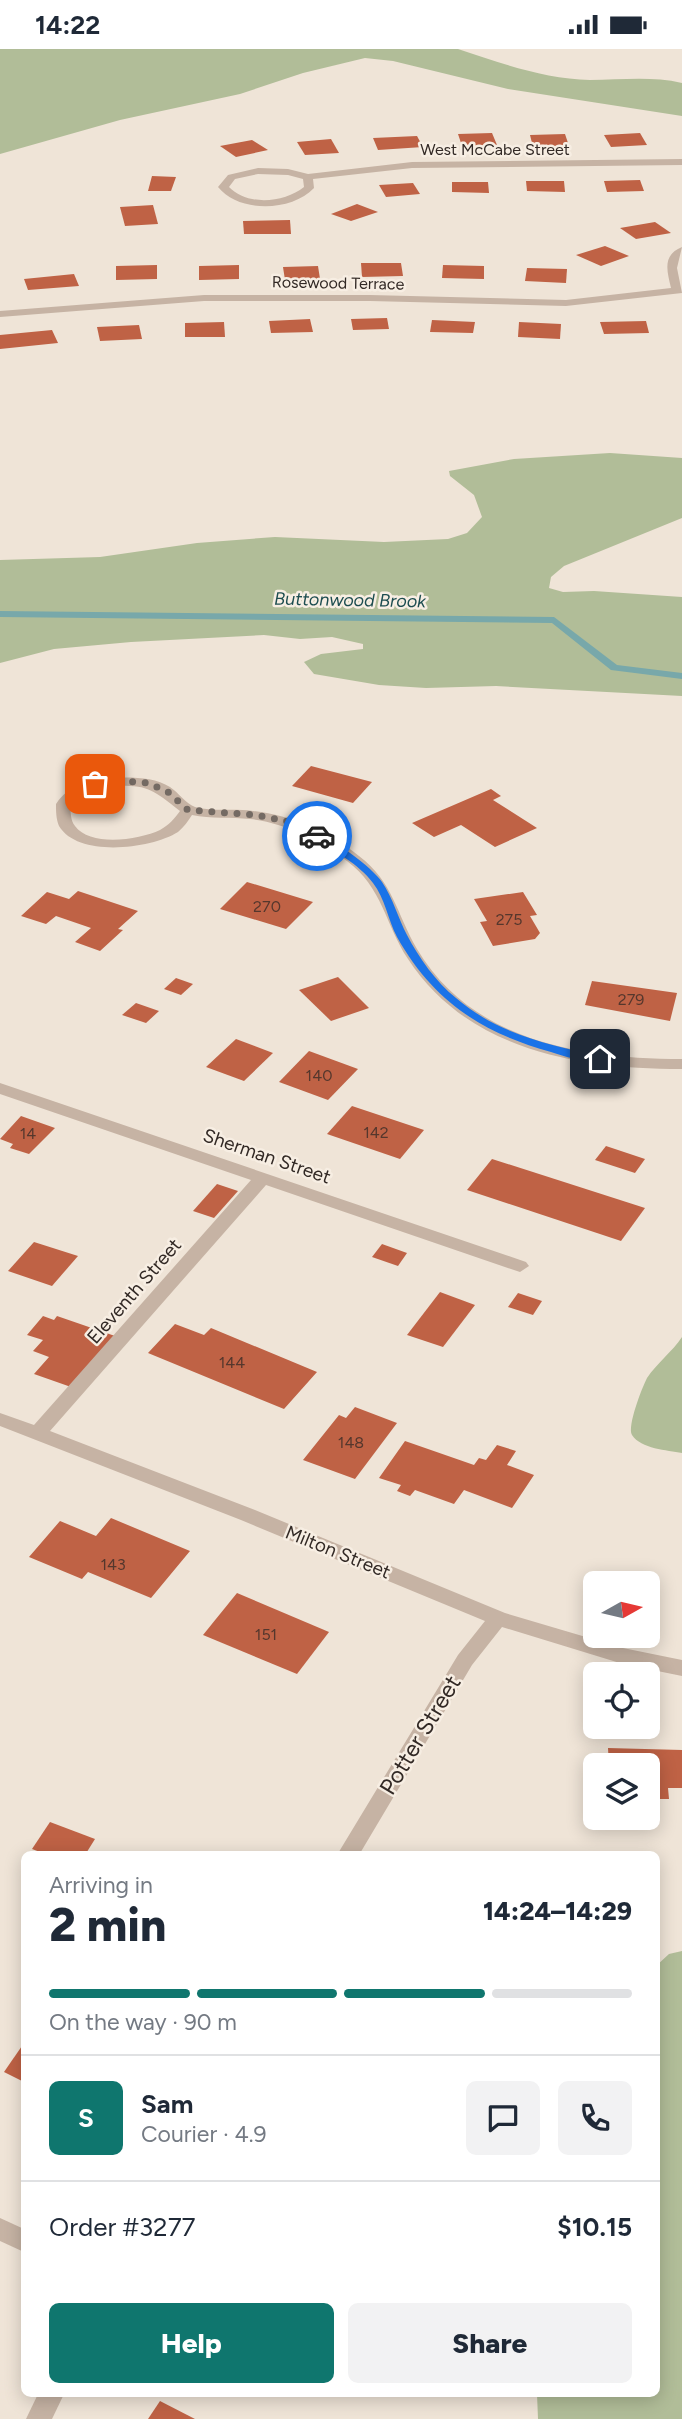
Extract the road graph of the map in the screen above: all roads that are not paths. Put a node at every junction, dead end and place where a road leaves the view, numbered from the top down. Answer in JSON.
{"nodes":[{"id":1,"x":682,"y":162,"type":"edge"},
{"id":2,"x":308,"y":177,"type":"junction"},
{"id":3,"x":682,"y":250,"type":"edge"},
{"id":4,"x":679,"y":290,"type":"edge"},
{"id":5,"x":0,"y":314,"type":"edge"},
{"id":6,"x":188,"y":810,"type":"junction"},
{"id":7,"x":682,"y":1064,"type":"edge"},
{"id":8,"x":0,"y":1088,"type":"edge"},
{"id":9,"x":263,"y":1177,"type":"junction"},
{"id":10,"x":520,"y":1266,"type":"dead end"},
{"id":11,"x":0,"y":1419,"type":"edge"},
{"id":12,"x":37,"y":1433,"type":"junction"},
{"id":13,"x":498,"y":1618,"type":"junction"},
{"id":14,"x":682,"y":1668,"type":"edge"},
{"id":15,"x":350,"y":1851,"type":"edge"},
{"id":16,"x":0,"y":2229,"type":"edge"},
{"id":17,"x":21,"y":2240,"type":"edge"},
{"id":18,"x":50,"y":2397,"type":"edge"},
{"id":19,"x":39,"y":2419,"type":"edge"}],
"edges":[{"from":1,"to":2,"type":"street","name":"West McCabe Street"},
{"from":2,"to":2,"type":"street","name":"West McCabe Street"},
{"from":3,"to":4,"type":"street","name":"Rosewood Terrace"},
{"from":4,"to":5,"type":"street","name":"Rosewood Terrace"},
{"from":6,"to":6,"type":"street"},
{"from":6,"to":7,"type":"street"},
{"from":8,"to":9,"type":"street","name":"Sherman Street"},
{"from":9,"to":10,"type":"street","name":"Sherman Street"},
{"from":9,"to":12,"type":"street","name":"Eleventh Street"},
{"from":11,"to":12,"type":"street","name":"Milton Street"},
{"from":12,"to":13,"type":"street","name":"Milton Street"},
{"from":13,"to":14,"type":"street","name":"Milton Street"},
{"from":13,"to":15,"type":"street","name":"Potter Street"},
{"from":16,"to":17,"type":"street"},
{"from":18,"to":19,"type":"street"}]}
